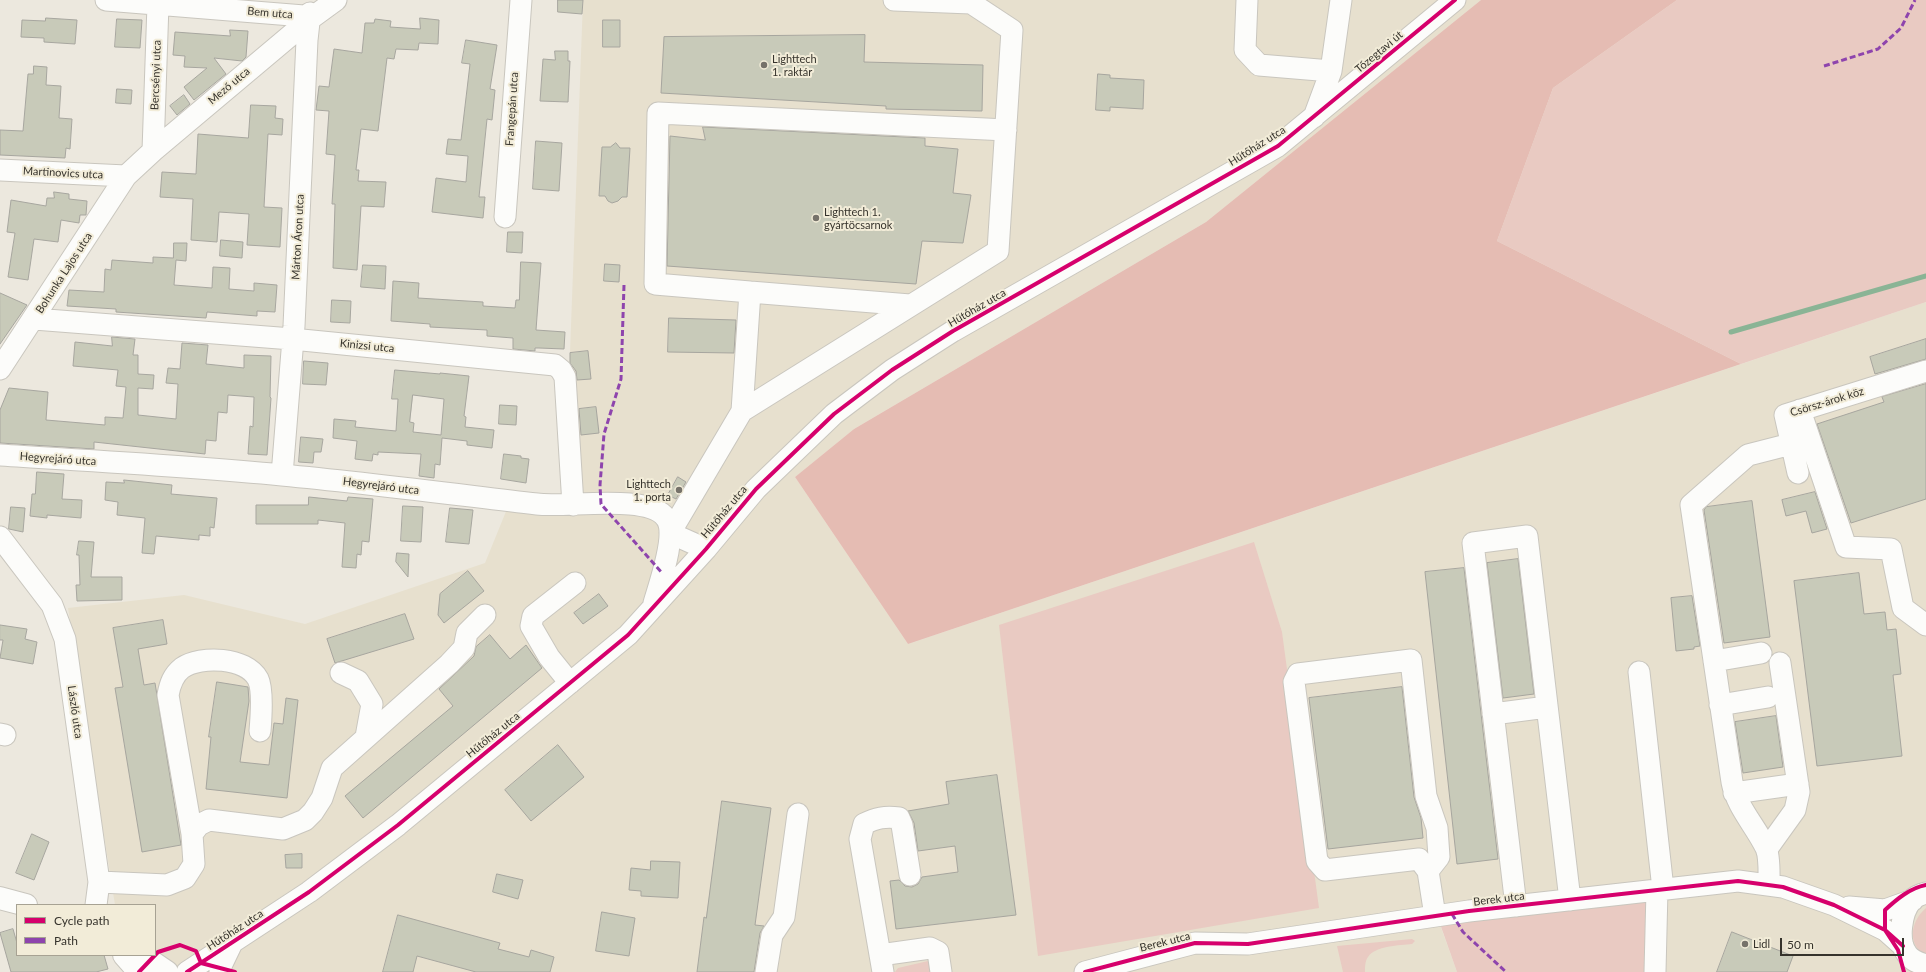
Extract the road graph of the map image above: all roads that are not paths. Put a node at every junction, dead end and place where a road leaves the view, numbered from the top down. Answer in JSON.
{"nodes":[{"id":1,"x":106,"y":0,"type":"edge"},
{"id":2,"x":336,"y":0,"type":"edge"},
{"id":3,"x":521,"y":0,"type":"edge"},
{"id":4,"x":894,"y":0,"type":"edge"},
{"id":5,"x":1247,"y":0,"type":"edge"},
{"id":6,"x":1340,"y":0,"type":"edge"},
{"id":7,"x":1455,"y":0,"type":"edge"},
{"id":8,"x":158,"y":2,"type":"edge"},
{"id":9,"x":981,"y":4,"type":"edge"},
{"id":10,"x":310,"y":9,"type":"edge"},
{"id":11,"x":1332,"y":71,"type":"junction"},
{"id":12,"x":1314,"y":118,"type":"junction"},
{"id":13,"x":1006,"y":130,"type":"junction"},
{"id":14,"x":153,"y":151,"type":"junction"},
{"id":15,"x":0,"y":170,"type":"edge"},
{"id":16,"x":126,"y":176,"type":"junction"},
{"id":17,"x":505,"y":217,"type":"dead end"},
{"id":18,"x":750,"y":292,"type":"junction"},
{"id":19,"x":910,"y":305,"type":"junction"},
{"id":20,"x":34,"y":320,"type":"junction"},
{"id":21,"x":292,"y":338,"type":"junction"},
{"id":22,"x":0,"y":369,"type":"edge"},
{"id":23,"x":1926,"y":371,"type":"edge"},
{"id":24,"x":1800,"y":410,"type":"junction"},
{"id":25,"x":742,"y":411,"type":"junction"},
{"id":26,"x":1791,"y":444,"type":"junction"},
{"id":27,"x":0,"y":455,"type":"edge"},
{"id":28,"x":1798,"y":473,"type":"dead end"},
{"id":29,"x":282,"y":474,"type":"junction"},
{"id":30,"x":573,"y":505,"type":"junction"},
{"id":31,"x":670,"y":533,"type":"junction"},
{"id":32,"x":0,"y":537,"type":"edge"},
{"id":33,"x":706,"y":549,"type":"junction"},
{"id":34,"x":575,"y":583,"type":"dead end"},
{"id":35,"x":653,"y":608,"type":"junction"},
{"id":36,"x":485,"y":615,"type":"dead end"},
{"id":37,"x":1926,"y":625,"type":"edge"},
{"id":38,"x":1761,"y":653,"type":"dead end"},
{"id":39,"x":1714,"y":661,"type":"junction"},
{"id":40,"x":1780,"y":663,"type":"dead end"},
{"id":41,"x":1639,"y":672,"type":"dead end"},
{"id":42,"x":341,"y":673,"type":"dead end"},
{"id":43,"x":570,"y":683,"type":"junction"},
{"id":44,"x":1768,"y":697,"type":"dead end"},
{"id":45,"x":1720,"y":705,"type":"junction"},
{"id":46,"x":1547,"y":707,"type":"junction"},
{"id":47,"x":1493,"y":714,"type":"junction"},
{"id":48,"x":260,"y":731,"type":"dead end"},
{"id":49,"x":366,"y":736,"type":"junction"},
{"id":50,"x":1798,"y":784,"type":"junction"},
{"id":51,"x":1734,"y":793,"type":"junction"},
{"id":52,"x":798,"y":814,"type":"dead end"},
{"id":53,"x":192,"y":834,"type":"junction"},
{"id":54,"x":1767,"y":849,"type":"junction"},
{"id":55,"x":1428,"y":871,"type":"junction"},
{"id":56,"x":910,"y":875,"type":"dead end"},
{"id":57,"x":99,"y":882,"type":"junction"},
{"id":58,"x":1769,"y":885,"type":"junction"},
{"id":59,"x":1660,"y":889,"type":"junction"},
{"id":60,"x":1919,"y":896,"type":"edge"},
{"id":61,"x":0,"y":898,"type":"edge"},
{"id":62,"x":1570,"y":900,"type":"junction"},
{"id":63,"x":22,"y":904,"type":"edge"},
{"id":64,"x":96,"y":904,"type":"edge"},
{"id":65,"x":1834,"y":905,"type":"junction"},
{"id":66,"x":1516,"y":906,"type":"junction"},
{"id":67,"x":1435,"y":916,"type":"junction"},
{"id":68,"x":232,"y":942,"type":"junction"},
{"id":69,"x":125,"y":956,"type":"edge"},
{"id":70,"x":143,"y":956,"type":"edge"},
{"id":71,"x":1915,"y":961,"type":"edge"},
{"id":72,"x":882,"y":963,"type":"edge"},
{"id":73,"x":139,"y":972,"type":"edge"},
{"id":74,"x":167,"y":972,"type":"edge"},
{"id":75,"x":187,"y":972,"type":"edge"},
{"id":76,"x":220,"y":972,"type":"edge"},
{"id":77,"x":766,"y":972,"type":"edge"},
{"id":78,"x":942,"y":972,"type":"edge"},
{"id":79,"x":1085,"y":972,"type":"edge"},
{"id":80,"x":1655,"y":972,"type":"edge"}],
"edges":[{"from":1,"to":8,"type":"street","name":"Bem utca"},
{"from":2,"to":10,"type":"street","name":"Mező utca"},
{"from":3,"to":17,"type":"street","name":"Frangepán utca"},
{"from":4,"to":9,"type":"street"},
{"from":5,"to":11,"type":"street"},
{"from":6,"to":11,"type":"street"},
{"from":7,"to":12,"type":"street","name":"Tőzegtavi út"},
{"from":8,"to":10,"type":"street","name":"Bem utca"},
{"from":8,"to":14,"type":"street","name":"Bercsényi utca"},
{"from":9,"to":13,"type":"street"},
{"from":10,"to":14,"type":"street","name":"Mező utca"},
{"from":10,"to":21,"type":"street","name":"Márton Áron utca"},
{"from":11,"to":12,"type":"street"},
{"from":12,"to":33,"type":"street","name":"Hűtőház utca"},
{"from":13,"to":18,"type":"street"},
{"from":13,"to":19,"type":"street"},
{"from":14,"to":16,"type":"street","name":"Mező utca"},
{"from":15,"to":16,"type":"street","name":"Martinovics utca"},
{"from":16,"to":20,"type":"street","name":"Bohunka Lajos utca"},
{"from":18,"to":19,"type":"street"},
{"from":18,"to":25,"type":"street"},
{"from":19,"to":25,"type":"street"},
{"from":20,"to":21,"type":"street","name":"Kinizsi utca"},
{"from":20,"to":22,"type":"street","name":"Bohunka Lajos utca"},
{"from":21,"to":29,"type":"street","name":"Márton Áron utca"},
{"from":21,"to":30,"type":"street","name":"Kinizsi utca"},
{"from":23,"to":24,"type":"street","name":"Csörsz-árok köz"},
{"from":24,"to":26,"type":"street","name":"Csörsz-árok köz"},
{"from":24,"to":37,"type":"street"},
{"from":25,"to":31,"type":"street"},
{"from":26,"to":28,"type":"street","name":"Csörsz-árok köz"},
{"from":26,"to":39,"type":"street"},
{"from":27,"to":29,"type":"street","name":"Hegyrejáró utca"},
{"from":29,"to":30,"type":"street","name":"Hegyrejáró utca"},
{"from":30,"to":31,"type":"street","name":"Hegyrejáró utca"},
{"from":31,"to":33,"type":"street"},
{"from":31,"to":35,"type":"street","name":"Hegyrejáró utca"},
{"from":32,"to":57,"type":"street","name":"László utca"},
{"from":33,"to":35,"type":"street","name":"Hűtőház utca"},
{"from":34,"to":43,"type":"street"},
{"from":35,"to":43,"type":"street","name":"Hűtőház utca"},
{"from":36,"to":49,"type":"street"},
{"from":38,"to":39,"type":"street"},
{"from":39,"to":45,"type":"street"},
{"from":40,"to":50,"type":"street"},
{"from":41,"to":59,"type":"street"},
{"from":42,"to":49,"type":"street"},
{"from":43,"to":68,"type":"street","name":"Hűtőház utca"},
{"from":44,"to":45,"type":"street"},
{"from":45,"to":51,"type":"street"},
{"from":46,"to":47,"type":"street"},
{"from":46,"to":47,"type":"street"},
{"from":46,"to":62,"type":"street"},
{"from":47,"to":66,"type":"street"},
{"from":48,"to":53,"type":"street"},
{"from":49,"to":53,"type":"street"},
{"from":50,"to":51,"type":"street"},
{"from":50,"to":54,"type":"street"},
{"from":51,"to":54,"type":"street"},
{"from":52,"to":77,"type":"street"},
{"from":53,"to":57,"type":"street"},
{"from":54,"to":58,"type":"street"},
{"from":55,"to":55,"type":"street"},
{"from":55,"to":67,"type":"street"},
{"from":56,"to":72,"type":"street"},
{"from":57,"to":64,"type":"street","name":"László utca"},
{"from":58,"to":59,"type":"street","name":"Berek utca"},
{"from":58,"to":65,"type":"street","name":"Berek utca"},
{"from":59,"to":62,"type":"street","name":"Berek utca"},
{"from":59,"to":80,"type":"street"},
{"from":60,"to":65,"type":"street","name":"Berek utca"},
{"from":60,"to":71,"type":"street"},
{"from":61,"to":63,"type":"main road"},
{"from":62,"to":66,"type":"street","name":"Berek utca"},
{"from":65,"to":71,"type":"street","name":"Berek utca"},
{"from":66,"to":67,"type":"street","name":"Berek utca"},
{"from":67,"to":79,"type":"street","name":"Berek utca"},
{"from":68,"to":75,"type":"street","name":"Hűtőház utca"},
{"from":68,"to":76,"type":"street","name":"Hűtőház utca"},
{"from":69,"to":73,"type":"main road"},
{"from":70,"to":74,"type":"main road"},
{"from":72,"to":78,"type":"street"}]}
